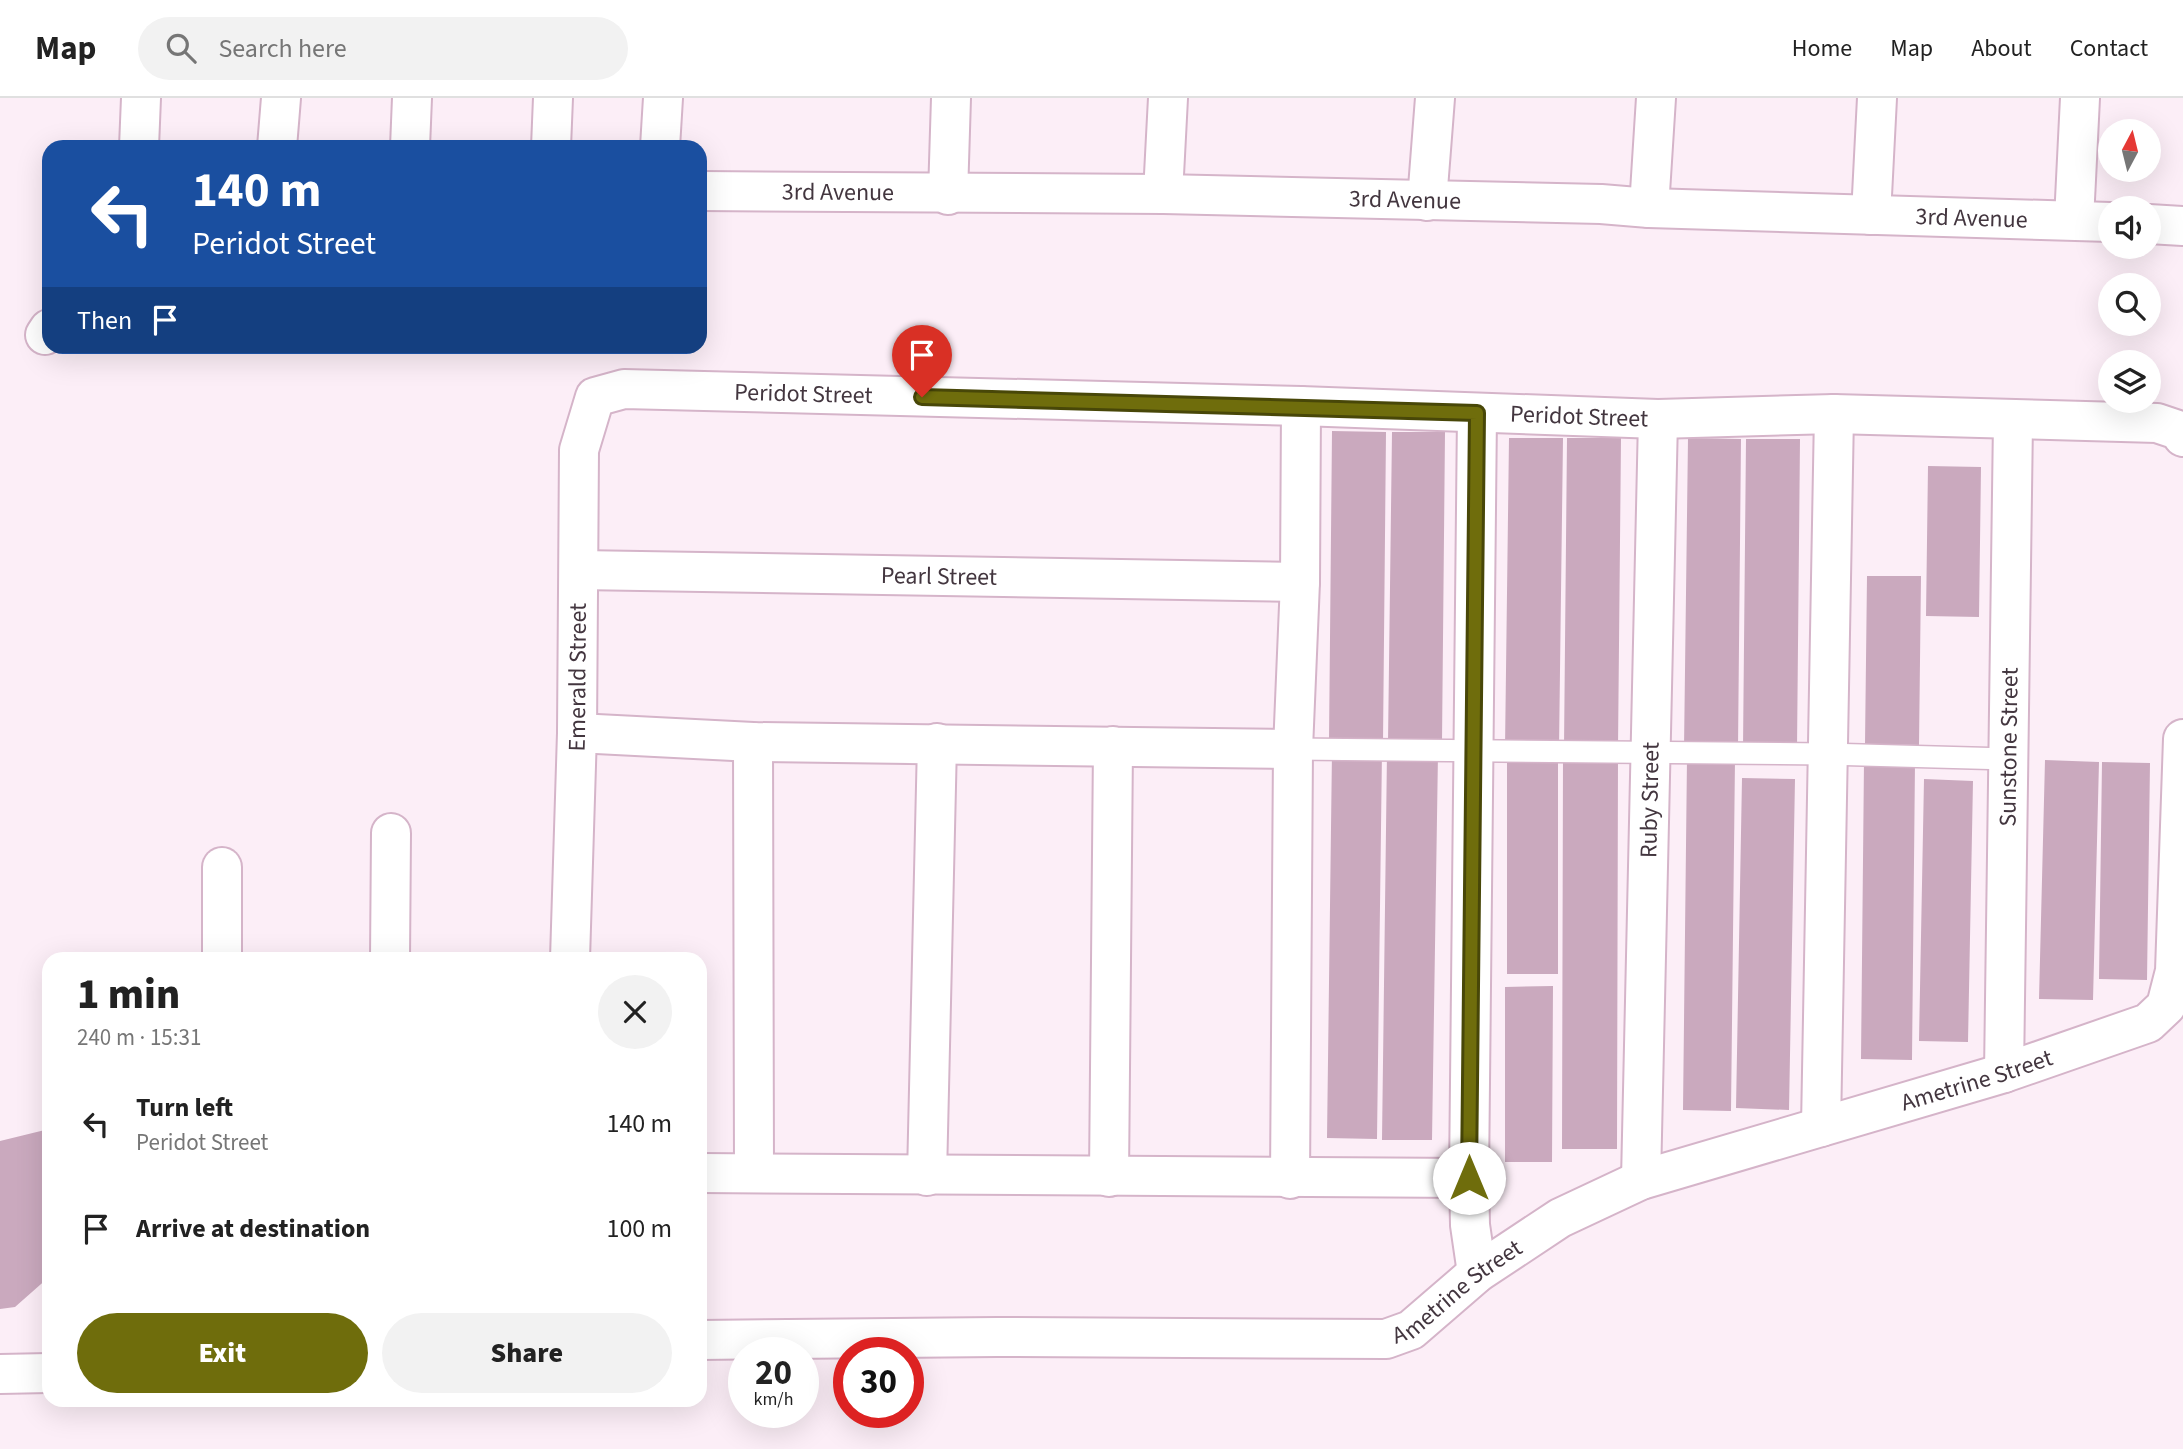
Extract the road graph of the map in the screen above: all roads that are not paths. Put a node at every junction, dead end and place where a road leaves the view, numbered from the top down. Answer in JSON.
{"nodes":[{"id":1,"x":141,"y":98,"type":"edge"},
{"id":2,"x":281,"y":98,"type":"edge"},
{"id":3,"x":412,"y":98,"type":"edge"},
{"id":4,"x":553,"y":98,"type":"edge"},
{"id":5,"x":663,"y":98,"type":"edge"},
{"id":6,"x":951,"y":98,"type":"edge"},
{"id":7,"x":1168,"y":98,"type":"edge"},
{"id":8,"x":1435,"y":98,"type":"edge"},
{"id":9,"x":1656,"y":98,"type":"edge"},
{"id":10,"x":1877,"y":98,"type":"edge"},
{"id":11,"x":2080,"y":98,"type":"edge"},
{"id":12,"x":139,"y":140,"type":"edge"},
{"id":13,"x":278,"y":140,"type":"edge"},
{"id":14,"x":410,"y":140,"type":"edge"},
{"id":15,"x":551,"y":140,"type":"edge"},
{"id":16,"x":660,"y":140,"type":"edge"},
{"id":17,"x":707,"y":191,"type":"edge"},
{"id":18,"x":1163,"y":194,"type":"junction"},
{"id":19,"x":948,"y":195,"type":"junction"},
{"id":20,"x":1427,"y":201,"type":"junction"},
{"id":21,"x":1649,"y":208,"type":"junction"},
{"id":22,"x":1871,"y":215,"type":"junction"},
{"id":23,"x":2092,"y":221,"type":"edge"},
{"id":24,"x":2161,"y":225,"type":"edge"},
{"id":25,"x":2183,"y":226,"type":"edge"},
{"id":26,"x":595,"y":397,"type":"joint"},
{"id":27,"x":1301,"y":406,"type":"junction"},
{"id":28,"x":1477,"y":413,"type":"junction"},
{"id":29,"x":1834,"y":414,"type":"junction"},
{"id":30,"x":1658,"y":419,"type":"junction"},
{"id":31,"x":2013,"y":421,"type":"junction"},
{"id":32,"x":2183,"y":437,"type":"edge"},
{"id":33,"x":579,"y":569,"type":"junction"},
{"id":34,"x":1300,"y":582,"type":"junction"},
{"id":35,"x":577,"y":733,"type":"junction"},
{"id":36,"x":2183,"y":739,"type":"edge"},
{"id":37,"x":753,"y":742,"type":"junction"},
{"id":38,"x":937,"y":743,"type":"junction"},
{"id":39,"x":1113,"y":746,"type":"junction"},
{"id":40,"x":1293,"y":749,"type":"junction"},
{"id":41,"x":1471,"y":750,"type":"junction"},
{"id":42,"x":1648,"y":751,"type":"junction"},
{"id":43,"x":1826,"y":754,"type":"junction"},
{"id":44,"x":2008,"y":760,"type":"junction"},
{"id":45,"x":391,"y":833,"type":"dead end"},
{"id":46,"x":222,"y":867,"type":"dead end"},
{"id":47,"x":222,"y":952,"type":"edge"},
{"id":48,"x":390,"y":952,"type":"edge"},
{"id":49,"x":570,"y":952,"type":"edge"},
{"id":50,"x":2004,"y":1073,"type":"junction"},
{"id":51,"x":1821,"y":1127,"type":"junction"},
{"id":52,"x":754,"y":1172,"type":"junction"},
{"id":53,"x":707,"y":1173,"type":"edge"},
{"id":54,"x":927,"y":1175,"type":"junction"},
{"id":55,"x":1110,"y":1177,"type":"junction"},
{"id":56,"x":1469,"y":1178,"type":"junction"},
{"id":57,"x":1290,"y":1179,"type":"junction"},
{"id":58,"x":1640,"y":1180,"type":"junction"},
{"id":59,"x":1477,"y":1273,"type":"junction"},
{"id":60,"x":707,"y":1340,"type":"edge"},
{"id":61,"x":42,"y":1373,"type":"edge"},
{"id":62,"x":0,"y":1374,"type":"edge"}],
"edges":[{"from":1,"to":12,"type":"street"},
{"from":2,"to":13,"type":"street"},
{"from":3,"to":14,"type":"street"},
{"from":4,"to":15,"type":"street"},
{"from":5,"to":16,"type":"street"},
{"from":6,"to":19,"type":"street"},
{"from":7,"to":18,"type":"street"},
{"from":8,"to":20,"type":"street"},
{"from":9,"to":21,"type":"street"},
{"from":10,"to":22,"type":"street"},
{"from":11,"to":23,"type":"street"},
{"from":17,"to":19,"type":"street","name":"3rd Avenue"},
{"from":18,"to":19,"type":"street","name":"3rd Avenue"},
{"from":18,"to":20,"type":"street","name":"3rd Avenue"},
{"from":20,"to":21,"type":"street","name":"3rd Avenue"},
{"from":21,"to":22,"type":"street","name":"3rd Avenue"},
{"from":22,"to":23,"type":"street","name":"3rd Avenue"},
{"from":24,"to":25,"type":"street"},
{"from":26,"to":27,"type":"street","name":"Peridot Street"},
{"from":26,"to":33,"type":"street","name":"Emerald Street"},
{"from":27,"to":28,"type":"street","name":"Peridot Street"},
{"from":27,"to":34,"type":"street"},
{"from":28,"to":30,"type":"street","name":"Peridot Street"},
{"from":28,"to":41,"type":"street"},
{"from":29,"to":30,"type":"street","name":"Peridot Street"},
{"from":29,"to":31,"type":"street","name":"Peridot Street"},
{"from":29,"to":43,"type":"street"},
{"from":30,"to":42,"type":"street","name":"Ruby Street"},
{"from":31,"to":32,"type":"street","name":"Peridot Street"},
{"from":31,"to":44,"type":"street","name":"Sunstone Street"},
{"from":33,"to":34,"type":"street","name":"Pearl Street"},
{"from":33,"to":35,"type":"street","name":"Emerald Street"},
{"from":34,"to":40,"type":"street"},
{"from":35,"to":37,"type":"street"},
{"from":35,"to":49,"type":"street","name":"Emerald Street"},
{"from":36,"to":50,"type":"street","name":"Ametrine Street"},
{"from":37,"to":38,"type":"street"},
{"from":37,"to":52,"type":"street"},
{"from":38,"to":39,"type":"street"},
{"from":38,"to":54,"type":"street"},
{"from":39,"to":40,"type":"street"},
{"from":39,"to":55,"type":"street"},
{"from":40,"to":41,"type":"lane"},
{"from":40,"to":57,"type":"street"},
{"from":41,"to":42,"type":"lane"},
{"from":41,"to":56,"type":"street"},
{"from":42,"to":43,"type":"lane"},
{"from":42,"to":58,"type":"street","name":"Ruby Street"},
{"from":43,"to":44,"type":"lane"},
{"from":43,"to":51,"type":"street"},
{"from":44,"to":50,"type":"street","name":"Sunstone Street"},
{"from":45,"to":48,"type":"street"},
{"from":46,"to":47,"type":"street"},
{"from":50,"to":51,"type":"street","name":"Ametrine Street"},
{"from":51,"to":58,"type":"street","name":"Ametrine Street"},
{"from":52,"to":53,"type":"street"},
{"from":52,"to":54,"type":"street"},
{"from":54,"to":55,"type":"street"},
{"from":55,"to":57,"type":"street"},
{"from":56,"to":57,"type":"street"},
{"from":56,"to":59,"type":"street"},
{"from":58,"to":59,"type":"street","name":"Ametrine Street"},
{"from":59,"to":60,"type":"street","name":"Ametrine Street"},
{"from":61,"to":62,"type":"street"}]}
